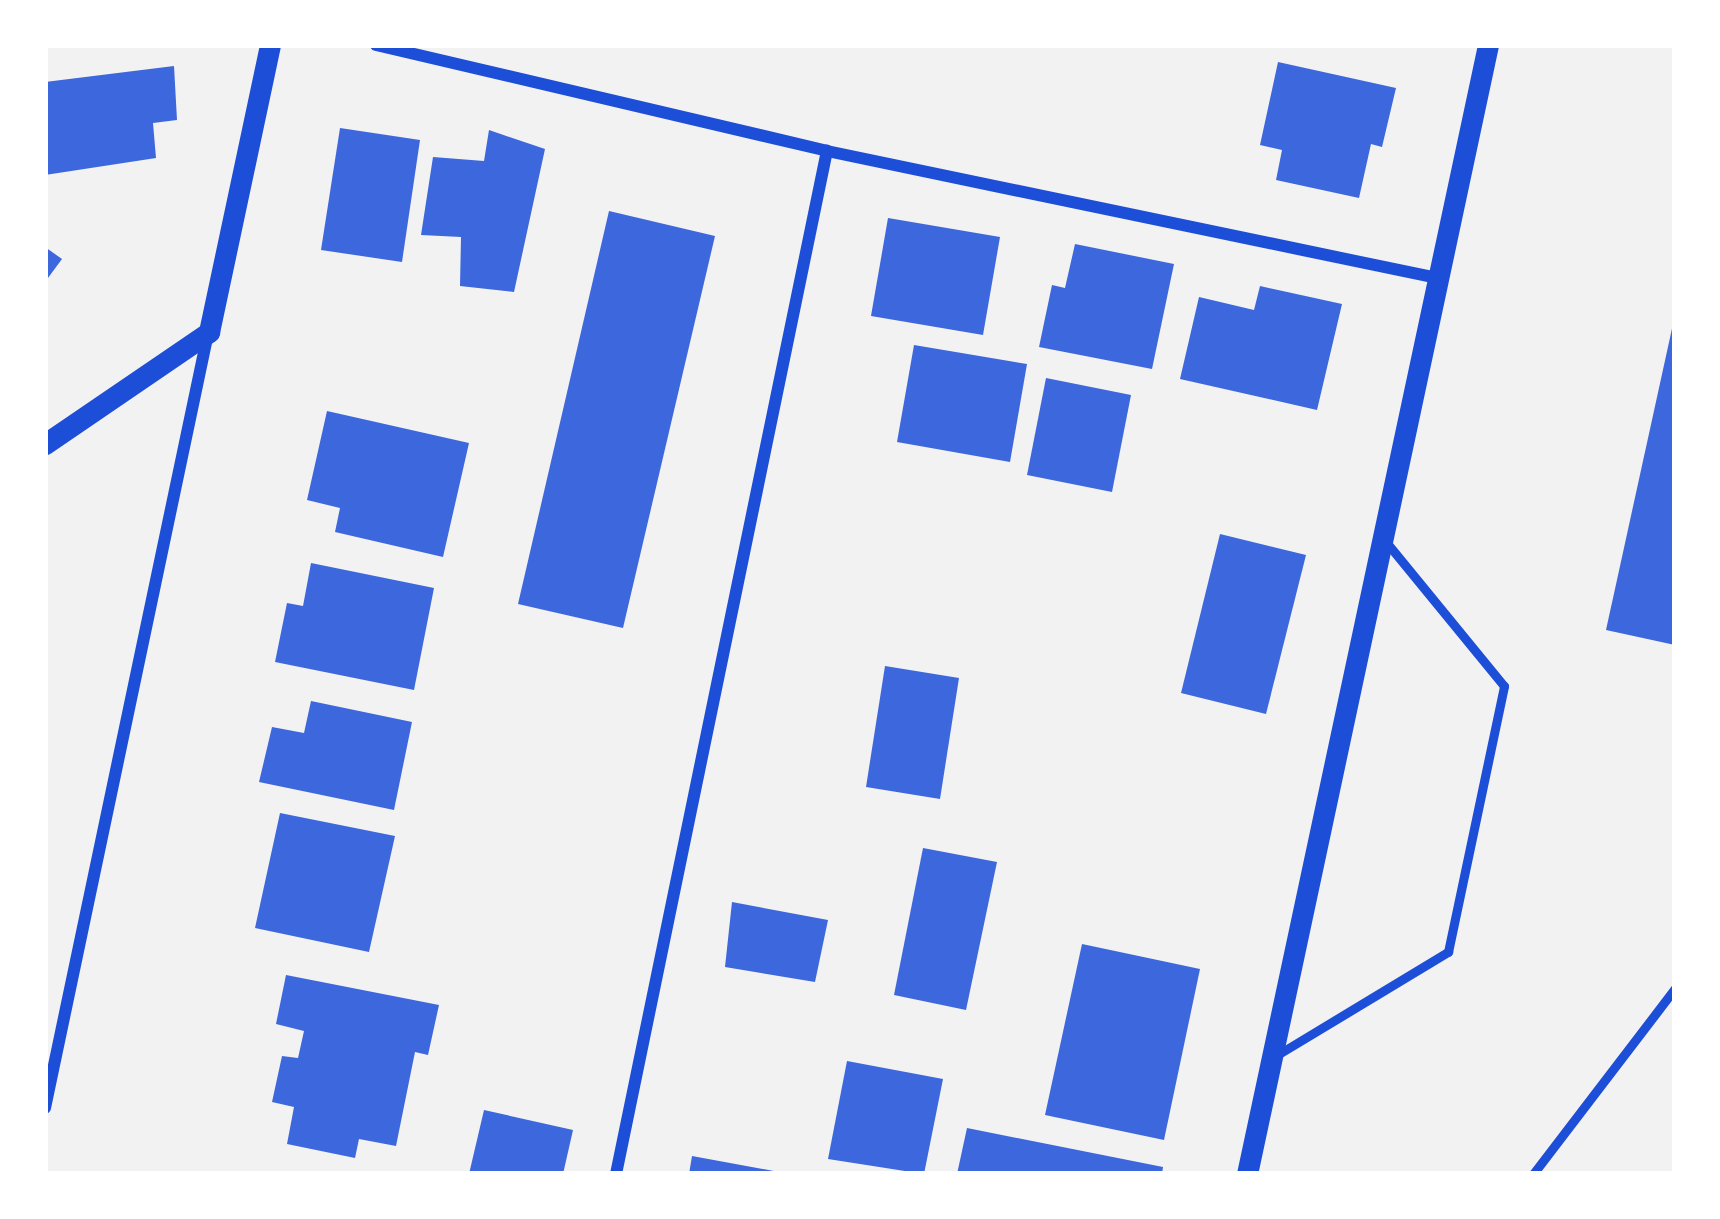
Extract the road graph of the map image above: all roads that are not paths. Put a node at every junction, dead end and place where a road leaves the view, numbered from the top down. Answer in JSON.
{"nodes":[{"id":1,"x":270,"y":45,"type":"edge"},
{"id":2,"x":376,"y":45,"type":"edge"},
{"id":3,"x":1488,"y":45,"type":"edge"},
{"id":4,"x":827,"y":152,"type":"junction"},
{"id":5,"x":1437,"y":278,"type":"junction"},
{"id":6,"x":209,"y":332,"type":"junction"},
{"id":7,"x":45,"y":444,"type":"edge"},
{"id":8,"x":1384,"y":539,"type":"junction"},
{"id":9,"x":1675,"y":988,"type":"edge"},
{"id":10,"x":1273,"y":1058,"type":"junction"},
{"id":11,"x":45,"y":1108,"type":"edge"},
{"id":12,"x":616,"y":1174,"type":"edge"},
{"id":13,"x":1247,"y":1174,"type":"edge"},
{"id":14,"x":1533,"y":1174,"type":"edge"}],
"edges":[{"from":1,"to":6,"type":"street"},
{"from":2,"to":4,"type":"street"},
{"from":3,"to":5,"type":"street"},
{"from":4,"to":5,"type":"street"},
{"from":4,"to":12,"type":"street"},
{"from":5,"to":8,"type":"street"},
{"from":6,"to":7,"type":"street"},
{"from":6,"to":11,"type":"street"},
{"from":8,"to":10,"type":"street"},
{"from":8,"to":10,"type":"lane"},
{"from":9,"to":14,"type":"lane"},
{"from":10,"to":13,"type":"street"}]}
